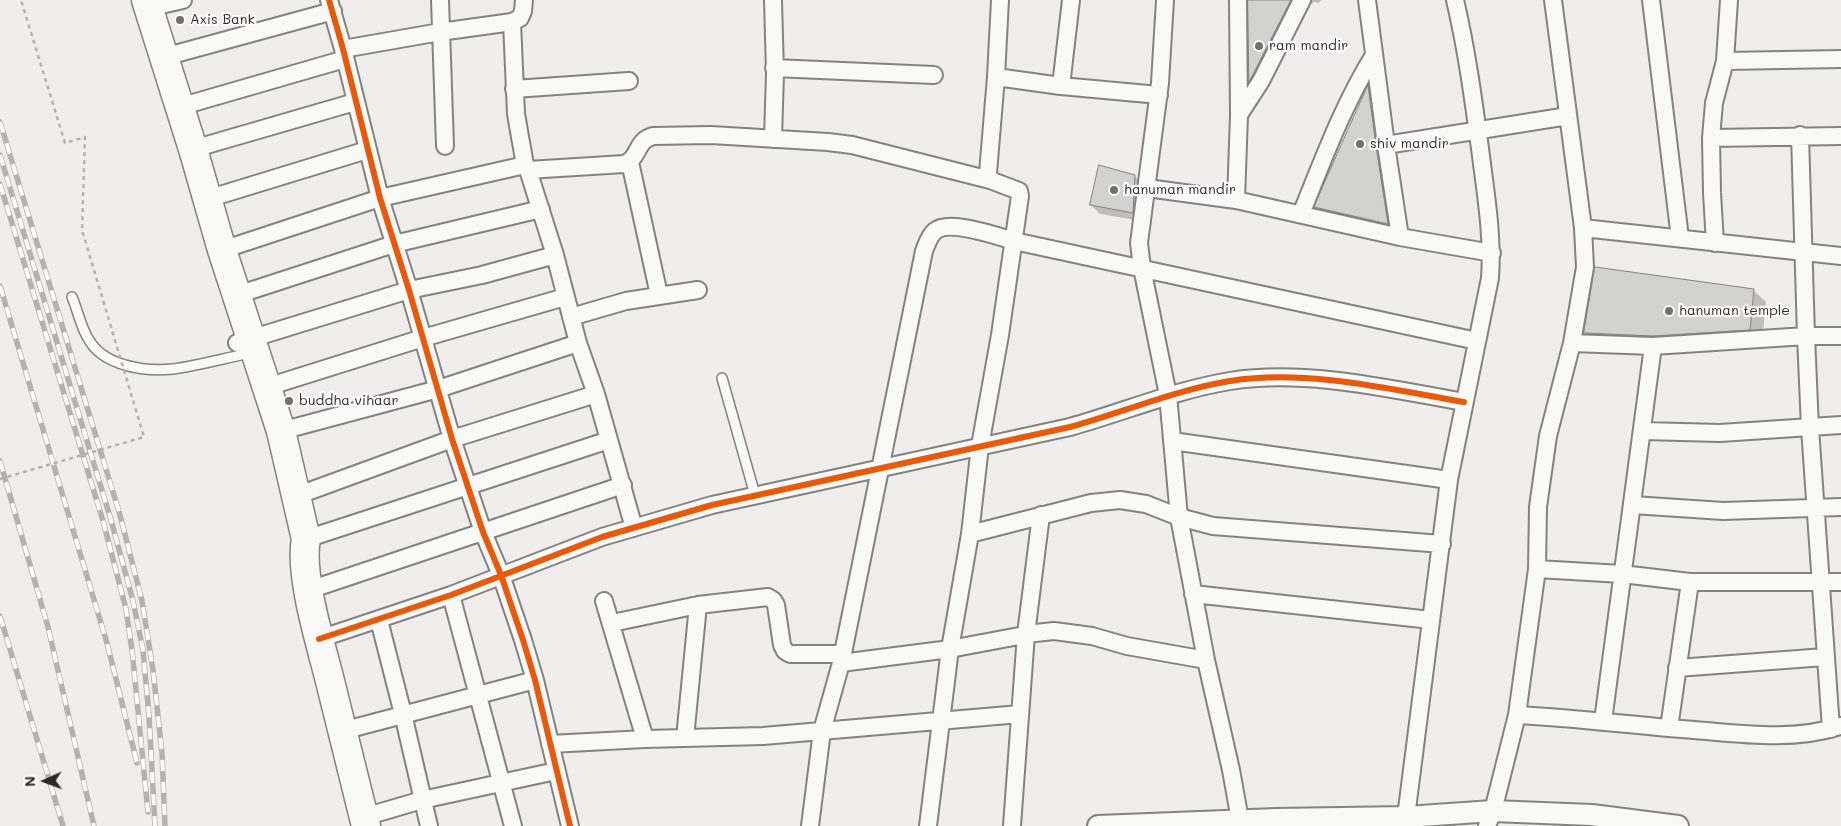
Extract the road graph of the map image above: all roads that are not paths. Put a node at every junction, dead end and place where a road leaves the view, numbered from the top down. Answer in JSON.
{"nodes":[{"id":1,"x":183,"y":0,"type":"edge"},
{"id":2,"x":440,"y":0,"type":"edge"},
{"id":3,"x":524,"y":0,"type":"edge"},
{"id":4,"x":773,"y":0,"type":"edge"},
{"id":5,"x":1000,"y":0,"type":"edge"},
{"id":6,"x":1071,"y":0,"type":"edge"},
{"id":7,"x":1165,"y":0,"type":"edge"},
{"id":8,"x":1238,"y":0,"type":"edge"},
{"id":9,"x":1302,"y":0,"type":"edge"},
{"id":10,"x":1367,"y":0,"type":"edge"},
{"id":11,"x":1455,"y":0,"type":"edge"},
{"id":12,"x":1553,"y":0,"type":"edge"},
{"id":13,"x":1651,"y":0,"type":"edge"},
{"id":14,"x":1730,"y":0,"type":"edge"},
{"id":15,"x":142,"y":3,"type":"edge"},
{"id":16,"x":331,"y":5,"type":"edge"},
{"id":17,"x":512,"y":22,"type":"junction"},
{"id":18,"x":440,"y":32,"type":"junction"},
{"id":19,"x":344,"y":54,"type":"junction"},
{"id":20,"x":1374,"y":55,"type":"junction"},
{"id":21,"x":164,"y":57,"type":"junction"},
{"id":22,"x":1841,"y":59,"type":"edge"},
{"id":23,"x":1725,"y":61,"type":"junction"},
{"id":24,"x":774,"y":68,"type":"junction"},
{"id":25,"x":934,"y":76,"type":"dead end"},
{"id":26,"x":996,"y":77,"type":"junction"},
{"id":27,"x":629,"y":81,"type":"dead end"},
{"id":28,"x":1061,"y":86,"type":"junction"},
{"id":29,"x":514,"y":90,"type":"junction"},
{"id":30,"x":1158,"y":95,"type":"junction"},
{"id":31,"x":355,"y":102,"type":"junction"},
{"id":32,"x":179,"y":107,"type":"junction"},
{"id":33,"x":1240,"y":115,"type":"junction"},
{"id":34,"x":1568,"y":116,"type":"junction"},
{"id":35,"x":1477,"y":130,"type":"junction"},
{"id":36,"x":1800,"y":135,"type":"junction"},
{"id":37,"x":1841,"y":136,"type":"edge"},
{"id":38,"x":1710,"y":138,"type":"junction"},
{"id":39,"x":772,"y":139,"type":"junction"},
{"id":40,"x":1386,"y":145,"type":"junction"},
{"id":41,"x":445,"y":146,"type":"dead end"},
{"id":42,"x":193,"y":149,"type":"junction"},
{"id":43,"x":367,"y":150,"type":"junction"},
{"id":44,"x":630,"y":162,"type":"junction"},
{"id":45,"x":527,"y":167,"type":"junction"},
{"id":46,"x":990,"y":180,"type":"junction"},
{"id":47,"x":1147,"y":188,"type":"junction"},
{"id":48,"x":380,"y":198,"type":"junction"},
{"id":49,"x":207,"y":199,"type":"junction"},
{"id":50,"x":1236,"y":200,"type":"junction"},
{"id":51,"x":541,"y":209,"type":"junction"},
{"id":52,"x":1301,"y":214,"type":"junction"},
{"id":53,"x":1583,"y":228,"type":"junction"},
{"id":54,"x":1400,"y":237,"type":"junction"},
{"id":55,"x":1680,"y":238,"type":"junction"},
{"id":56,"x":1014,"y":240,"type":"junction"},
{"id":57,"x":1715,"y":242,"type":"junction"},
{"id":58,"x":394,"y":244,"type":"junction"},
{"id":59,"x":222,"y":250,"type":"junction"},
{"id":60,"x":1492,"y":253,"type":"junction"},
{"id":61,"x":1804,"y":253,"type":"junction"},
{"id":62,"x":555,"y":255,"type":"junction"},
{"id":63,"x":1841,"y":256,"type":"edge"},
{"id":64,"x":1142,"y":268,"type":"junction"},
{"id":65,"x":409,"y":290,"type":"junction"},
{"id":66,"x":698,"y":290,"type":"dead end"},
{"id":67,"x":237,"y":295,"type":"junction"},
{"id":68,"x":660,"y":295,"type":"junction"},
{"id":69,"x":72,"y":297,"type":"dead end"},
{"id":70,"x":565,"y":298,"type":"junction"},
{"id":71,"x":572,"y":317,"type":"junction"},
{"id":72,"x":1806,"y":336,"type":"junction"},
{"id":73,"x":1841,"y":336,"type":"edge"},
{"id":74,"x":423,"y":338,"type":"junction"},
{"id":75,"x":1477,"y":341,"type":"junction"},
{"id":76,"x":578,"y":343,"type":"junction"},
{"id":77,"x":1572,"y":343,"type":"junction"},
{"id":78,"x":243,"y":345,"type":"junction"},
{"id":79,"x":1653,"y":346,"type":"junction"},
{"id":80,"x":722,"y":378,"type":"dead end"},
{"id":81,"x":267,"y":388,"type":"junction"},
{"id":82,"x":438,"y":389,"type":"junction"},
{"id":83,"x":596,"y":394,"type":"junction"},
{"id":84,"x":1168,"y":395,"type":"junction"},
{"id":85,"x":1464,"y":402,"type":"junction"},
{"id":86,"x":1841,"y":425,"type":"edge"},
{"id":87,"x":1810,"y":428,"type":"junction"},
{"id":88,"x":1643,"y":430,"type":"junction"},
{"id":89,"x":281,"y":431,"type":"junction"},
{"id":90,"x":452,"y":439,"type":"junction"},
{"id":91,"x":609,"y":440,"type":"junction"},
{"id":92,"x":1172,"y":441,"type":"junction"},
{"id":93,"x":980,"y":446,"type":"junction"},
{"id":94,"x":880,"y":469,"type":"junction"},
{"id":95,"x":1449,"y":480,"type":"junction"},
{"id":96,"x":468,"y":485,"type":"junction"},
{"id":97,"x":622,"y":485,"type":"junction"},
{"id":98,"x":756,"y":495,"type":"junction"},
{"id":99,"x":296,"y":496,"type":"junction"},
{"id":100,"x":1633,"y":505,"type":"junction"},
{"id":101,"x":1841,"y":507,"type":"edge"},
{"id":102,"x":1816,"y":508,"type":"junction"},
{"id":103,"x":1041,"y":515,"type":"junction"},
{"id":104,"x":1178,"y":517,"type":"junction"},
{"id":105,"x":634,"y":528,"type":"junction"},
{"id":106,"x":483,"y":532,"type":"junction"},
{"id":107,"x":970,"y":534,"type":"junction"},
{"id":108,"x":305,"y":544,"type":"junction"},
{"id":109,"x":1442,"y":544,"type":"junction"},
{"id":110,"x":1538,"y":569,"type":"junction"},
{"id":111,"x":1622,"y":574,"type":"junction"},
{"id":112,"x":501,"y":575,"type":"junction"},
{"id":113,"x":1690,"y":582,"type":"junction"},
{"id":114,"x":1822,"y":582,"type":"junction"},
{"id":115,"x":1841,"y":582,"type":"edge"},
{"id":116,"x":309,"y":590,"type":"junction"},
{"id":117,"x":1194,"y":594,"type":"junction"},
{"id":118,"x":451,"y":595,"type":"junction"},
{"id":119,"x":604,"y":601,"type":"dead end"},
{"id":120,"x":698,"y":605,"type":"junction"},
{"id":121,"x":379,"y":620,"type":"junction"},
{"id":122,"x":1431,"y":620,"type":"junction"},
{"id":123,"x":612,"y":623,"type":"junction"},
{"id":124,"x":1026,"y":634,"type":"junction"},
{"id":125,"x":319,"y":639,"type":"junction"},
{"id":126,"x":950,"y":650,"type":"junction"},
{"id":127,"x":1825,"y":657,"type":"junction"},
{"id":128,"x":842,"y":659,"type":"junction"},
{"id":129,"x":1206,"y":660,"type":"junction"},
{"id":130,"x":1677,"y":668,"type":"junction"},
{"id":131,"x":535,"y":680,"type":"junction"},
{"id":132,"x":477,"y":696,"type":"junction"},
{"id":133,"x":403,"y":714,"type":"junction"},
{"id":134,"x":1020,"y":714,"type":"junction"},
{"id":135,"x":1517,"y":715,"type":"junction"},
{"id":136,"x":1603,"y":721,"type":"junction"},
{"id":137,"x":942,"y":722,"type":"junction"},
{"id":138,"x":1669,"y":728,"type":"junction"},
{"id":139,"x":1836,"y":728,"type":"edge"},
{"id":140,"x":342,"y":731,"type":"junction"},
{"id":141,"x":822,"y":731,"type":"junction"},
{"id":142,"x":685,"y":738,"type":"junction"},
{"id":143,"x":644,"y":739,"type":"junction"},
{"id":144,"x":550,"y":744,"type":"junction"},
{"id":145,"x":556,"y":771,"type":"junction"},
{"id":146,"x":502,"y":782,"type":"junction"},
{"id":147,"x":422,"y":800,"type":"junction"},
{"id":148,"x":1406,"y":817,"type":"junction"},
{"id":149,"x":1490,"y":819,"type":"edge"},
{"id":150,"x":1240,"y":820,"type":"junction"},
{"id":151,"x":365,"y":821,"type":"edge"},
{"id":152,"x":1275,"y":822,"type":"edge"},
{"id":153,"x":429,"y":826,"type":"edge"},
{"id":154,"x":513,"y":826,"type":"edge"},
{"id":155,"x":570,"y":826,"type":"edge"},
{"id":156,"x":810,"y":826,"type":"edge"},
{"id":157,"x":928,"y":826,"type":"edge"},
{"id":158,"x":1012,"y":826,"type":"edge"},
{"id":159,"x":1098,"y":826,"type":"edge"},
{"id":160,"x":1678,"y":826,"type":"edge"}],
"edges":[{"from":1,"to":15,"type":"street"},
{"from":2,"to":18,"type":"street"},
{"from":3,"to":17,"type":"street"},
{"from":4,"to":24,"type":"street"},
{"from":5,"to":26,"type":"street"},
{"from":6,"to":28,"type":"street"},
{"from":7,"to":30,"type":"street"},
{"from":8,"to":33,"type":"street"},
{"from":9,"to":33,"type":"street"},
{"from":10,"to":20,"type":"street"},
{"from":11,"to":35,"type":"street"},
{"from":12,"to":34,"type":"street"},
{"from":13,"to":55,"type":"street"},
{"from":14,"to":23,"type":"street"},
{"from":15,"to":21,"type":"highway"},
{"from":15,"to":78,"type":"highway"},
{"from":16,"to":19,"type":"street"},
{"from":16,"to":21,"type":"street"},
{"from":17,"to":18,"type":"street"},
{"from":17,"to":29,"type":"street"},
{"from":18,"to":19,"type":"street"},
{"from":18,"to":41,"type":"street"},
{"from":19,"to":31,"type":"street"},
{"from":19,"to":32,"type":"street"},
{"from":20,"to":40,"type":"street"},
{"from":20,"to":52,"type":"street"},
{"from":21,"to":32,"type":"highway"},
{"from":22,"to":23,"type":"street"},
{"from":23,"to":38,"type":"street"},
{"from":24,"to":25,"type":"street"},
{"from":24,"to":39,"type":"street"},
{"from":26,"to":28,"type":"street"},
{"from":26,"to":46,"type":"street"},
{"from":27,"to":29,"type":"street"},
{"from":28,"to":30,"type":"street"},
{"from":29,"to":45,"type":"street"},
{"from":30,"to":47,"type":"street"},
{"from":31,"to":42,"type":"street"},
{"from":31,"to":43,"type":"street"},
{"from":32,"to":42,"type":"highway"},
{"from":33,"to":50,"type":"street"},
{"from":34,"to":35,"type":"street"},
{"from":34,"to":53,"type":"street"},
{"from":35,"to":40,"type":"street"},
{"from":35,"to":60,"type":"street"},
{"from":36,"to":37,"type":"street"},
{"from":36,"to":38,"type":"street"},
{"from":36,"to":61,"type":"street"},
{"from":38,"to":57,"type":"street"},
{"from":39,"to":44,"type":"street"},
{"from":39,"to":46,"type":"street"},
{"from":40,"to":54,"type":"street"},
{"from":42,"to":49,"type":"highway"},
{"from":43,"to":48,"type":"street"},
{"from":43,"to":49,"type":"street"},
{"from":44,"to":45,"type":"street"},
{"from":44,"to":68,"type":"street"},
{"from":45,"to":48,"type":"street"},
{"from":45,"to":51,"type":"street"},
{"from":46,"to":56,"type":"street"},
{"from":47,"to":50,"type":"street"},
{"from":47,"to":64,"type":"street"},
{"from":48,"to":58,"type":"street"},
{"from":48,"to":59,"type":"street"},
{"from":49,"to":59,"type":"highway"},
{"from":50,"to":52,"type":"street"},
{"from":51,"to":58,"type":"street"},
{"from":51,"to":62,"type":"street"},
{"from":52,"to":54,"type":"street"},
{"from":53,"to":55,"type":"street"},
{"from":53,"to":77,"type":"street"},
{"from":54,"to":60,"type":"street"},
{"from":55,"to":57,"type":"street"},
{"from":56,"to":64,"type":"street"},
{"from":56,"to":93,"type":"street"},
{"from":56,"to":94,"type":"street"},
{"from":57,"to":61,"type":"street"},
{"from":58,"to":65,"type":"street"},
{"from":58,"to":67,"type":"street"},
{"from":59,"to":67,"type":"highway"},
{"from":60,"to":75,"type":"street"},
{"from":61,"to":63,"type":"street"},
{"from":61,"to":72,"type":"street"},
{"from":62,"to":65,"type":"street"},
{"from":62,"to":70,"type":"street"},
{"from":64,"to":75,"type":"street"},
{"from":64,"to":84,"type":"street"},
{"from":65,"to":74,"type":"street"},
{"from":65,"to":78,"type":"street"},
{"from":66,"to":68,"type":"street"},
{"from":67,"to":78,"type":"highway"},
{"from":68,"to":71,"type":"street"},
{"from":69,"to":78,"type":"lane"},
{"from":70,"to":71,"type":"street"},
{"from":70,"to":74,"type":"street"},
{"from":71,"to":76,"type":"street"},
{"from":72,"to":73,"type":"street"},
{"from":72,"to":79,"type":"street"},
{"from":72,"to":87,"type":"street"},
{"from":74,"to":81,"type":"street"},
{"from":74,"to":82,"type":"street"},
{"from":75,"to":85,"type":"street"},
{"from":76,"to":82,"type":"street"},
{"from":76,"to":83,"type":"street"},
{"from":77,"to":79,"type":"street"},
{"from":77,"to":110,"type":"street"},
{"from":78,"to":81,"type":"highway"},
{"from":78,"to":108,"type":"highway"},
{"from":79,"to":88,"type":"street"},
{"from":80,"to":98,"type":"lane"},
{"from":81,"to":89,"type":"highway"},
{"from":82,"to":89,"type":"street"},
{"from":82,"to":90,"type":"street"},
{"from":83,"to":90,"type":"street"},
{"from":83,"to":91,"type":"street"},
{"from":84,"to":85,"type":"street"},
{"from":84,"to":92,"type":"street"},
{"from":84,"to":93,"type":"street"},
{"from":85,"to":95,"type":"street"},
{"from":86,"to":87,"type":"street"},
{"from":87,"to":88,"type":"street"},
{"from":87,"to":102,"type":"street"},
{"from":88,"to":100,"type":"street"},
{"from":89,"to":99,"type":"highway"},
{"from":90,"to":96,"type":"street"},
{"from":90,"to":99,"type":"street"},
{"from":91,"to":96,"type":"street"},
{"from":91,"to":97,"type":"street"},
{"from":92,"to":95,"type":"street"},
{"from":92,"to":104,"type":"street"},
{"from":93,"to":94,"type":"street"},
{"from":93,"to":107,"type":"street"},
{"from":94,"to":98,"type":"street"},
{"from":94,"to":128,"type":"street"},
{"from":95,"to":109,"type":"street"},
{"from":96,"to":106,"type":"street"},
{"from":96,"to":108,"type":"street"},
{"from":97,"to":105,"type":"street"},
{"from":97,"to":106,"type":"street"},
{"from":98,"to":105,"type":"street"},
{"from":99,"to":108,"type":"highway"},
{"from":100,"to":102,"type":"street"},
{"from":100,"to":111,"type":"street"},
{"from":101,"to":102,"type":"street"},
{"from":102,"to":114,"type":"street"},
{"from":103,"to":104,"type":"street"},
{"from":103,"to":107,"type":"street"},
{"from":103,"to":124,"type":"street"},
{"from":104,"to":109,"type":"street"},
{"from":104,"to":117,"type":"street"},
{"from":105,"to":112,"type":"street"},
{"from":106,"to":112,"type":"street"},
{"from":106,"to":116,"type":"street"},
{"from":107,"to":126,"type":"street"},
{"from":108,"to":116,"type":"highway"},
{"from":109,"to":122,"type":"street"},
{"from":110,"to":111,"type":"street"},
{"from":110,"to":135,"type":"street"},
{"from":111,"to":113,"type":"street"},
{"from":111,"to":136,"type":"street"},
{"from":112,"to":118,"type":"street"},
{"from":112,"to":131,"type":"street"},
{"from":113,"to":114,"type":"street"},
{"from":113,"to":130,"type":"street"},
{"from":114,"to":115,"type":"street"},
{"from":114,"to":127,"type":"street"},
{"from":116,"to":125,"type":"highway"},
{"from":117,"to":122,"type":"street"},
{"from":117,"to":129,"type":"street"},
{"from":118,"to":121,"type":"street"},
{"from":118,"to":132,"type":"street"},
{"from":119,"to":123,"type":"street"},
{"from":120,"to":123,"type":"street"},
{"from":120,"to":128,"type":"street"},
{"from":120,"to":142,"type":"street"},
{"from":121,"to":125,"type":"street"},
{"from":121,"to":133,"type":"street"},
{"from":122,"to":148,"type":"street"},
{"from":123,"to":143,"type":"street"},
{"from":124,"to":126,"type":"street"},
{"from":124,"to":129,"type":"street"},
{"from":124,"to":134,"type":"street"},
{"from":125,"to":140,"type":"highway"},
{"from":126,"to":128,"type":"street"},
{"from":126,"to":137,"type":"street"},
{"from":127,"to":130,"type":"street"},
{"from":127,"to":139,"type":"street"},
{"from":128,"to":141,"type":"street"},
{"from":129,"to":150,"type":"street"},
{"from":130,"to":138,"type":"street"},
{"from":131,"to":132,"type":"street"},
{"from":131,"to":144,"type":"street"},
{"from":132,"to":133,"type":"street"},
{"from":132,"to":146,"type":"street"},
{"from":133,"to":140,"type":"street"},
{"from":133,"to":147,"type":"street"},
{"from":134,"to":137,"type":"street"},
{"from":134,"to":158,"type":"street"},
{"from":135,"to":136,"type":"street"},
{"from":135,"to":149,"type":"street"},
{"from":136,"to":138,"type":"street"},
{"from":137,"to":141,"type":"street"},
{"from":137,"to":157,"type":"street"},
{"from":138,"to":139,"type":"street"},
{"from":140,"to":151,"type":"highway"},
{"from":141,"to":142,"type":"street"},
{"from":141,"to":156,"type":"street"},
{"from":142,"to":143,"type":"street"},
{"from":143,"to":144,"type":"street"},
{"from":144,"to":145,"type":"street"},
{"from":145,"to":146,"type":"street"},
{"from":145,"to":155,"type":"street"},
{"from":146,"to":147,"type":"street"},
{"from":146,"to":154,"type":"street"},
{"from":147,"to":151,"type":"street"},
{"from":147,"to":153,"type":"street"},
{"from":148,"to":149,"type":"street"},
{"from":148,"to":152,"type":"street"},
{"from":149,"to":160,"type":"street"},
{"from":150,"to":152,"type":"street"},
{"from":150,"to":159,"type":"street"}]}
